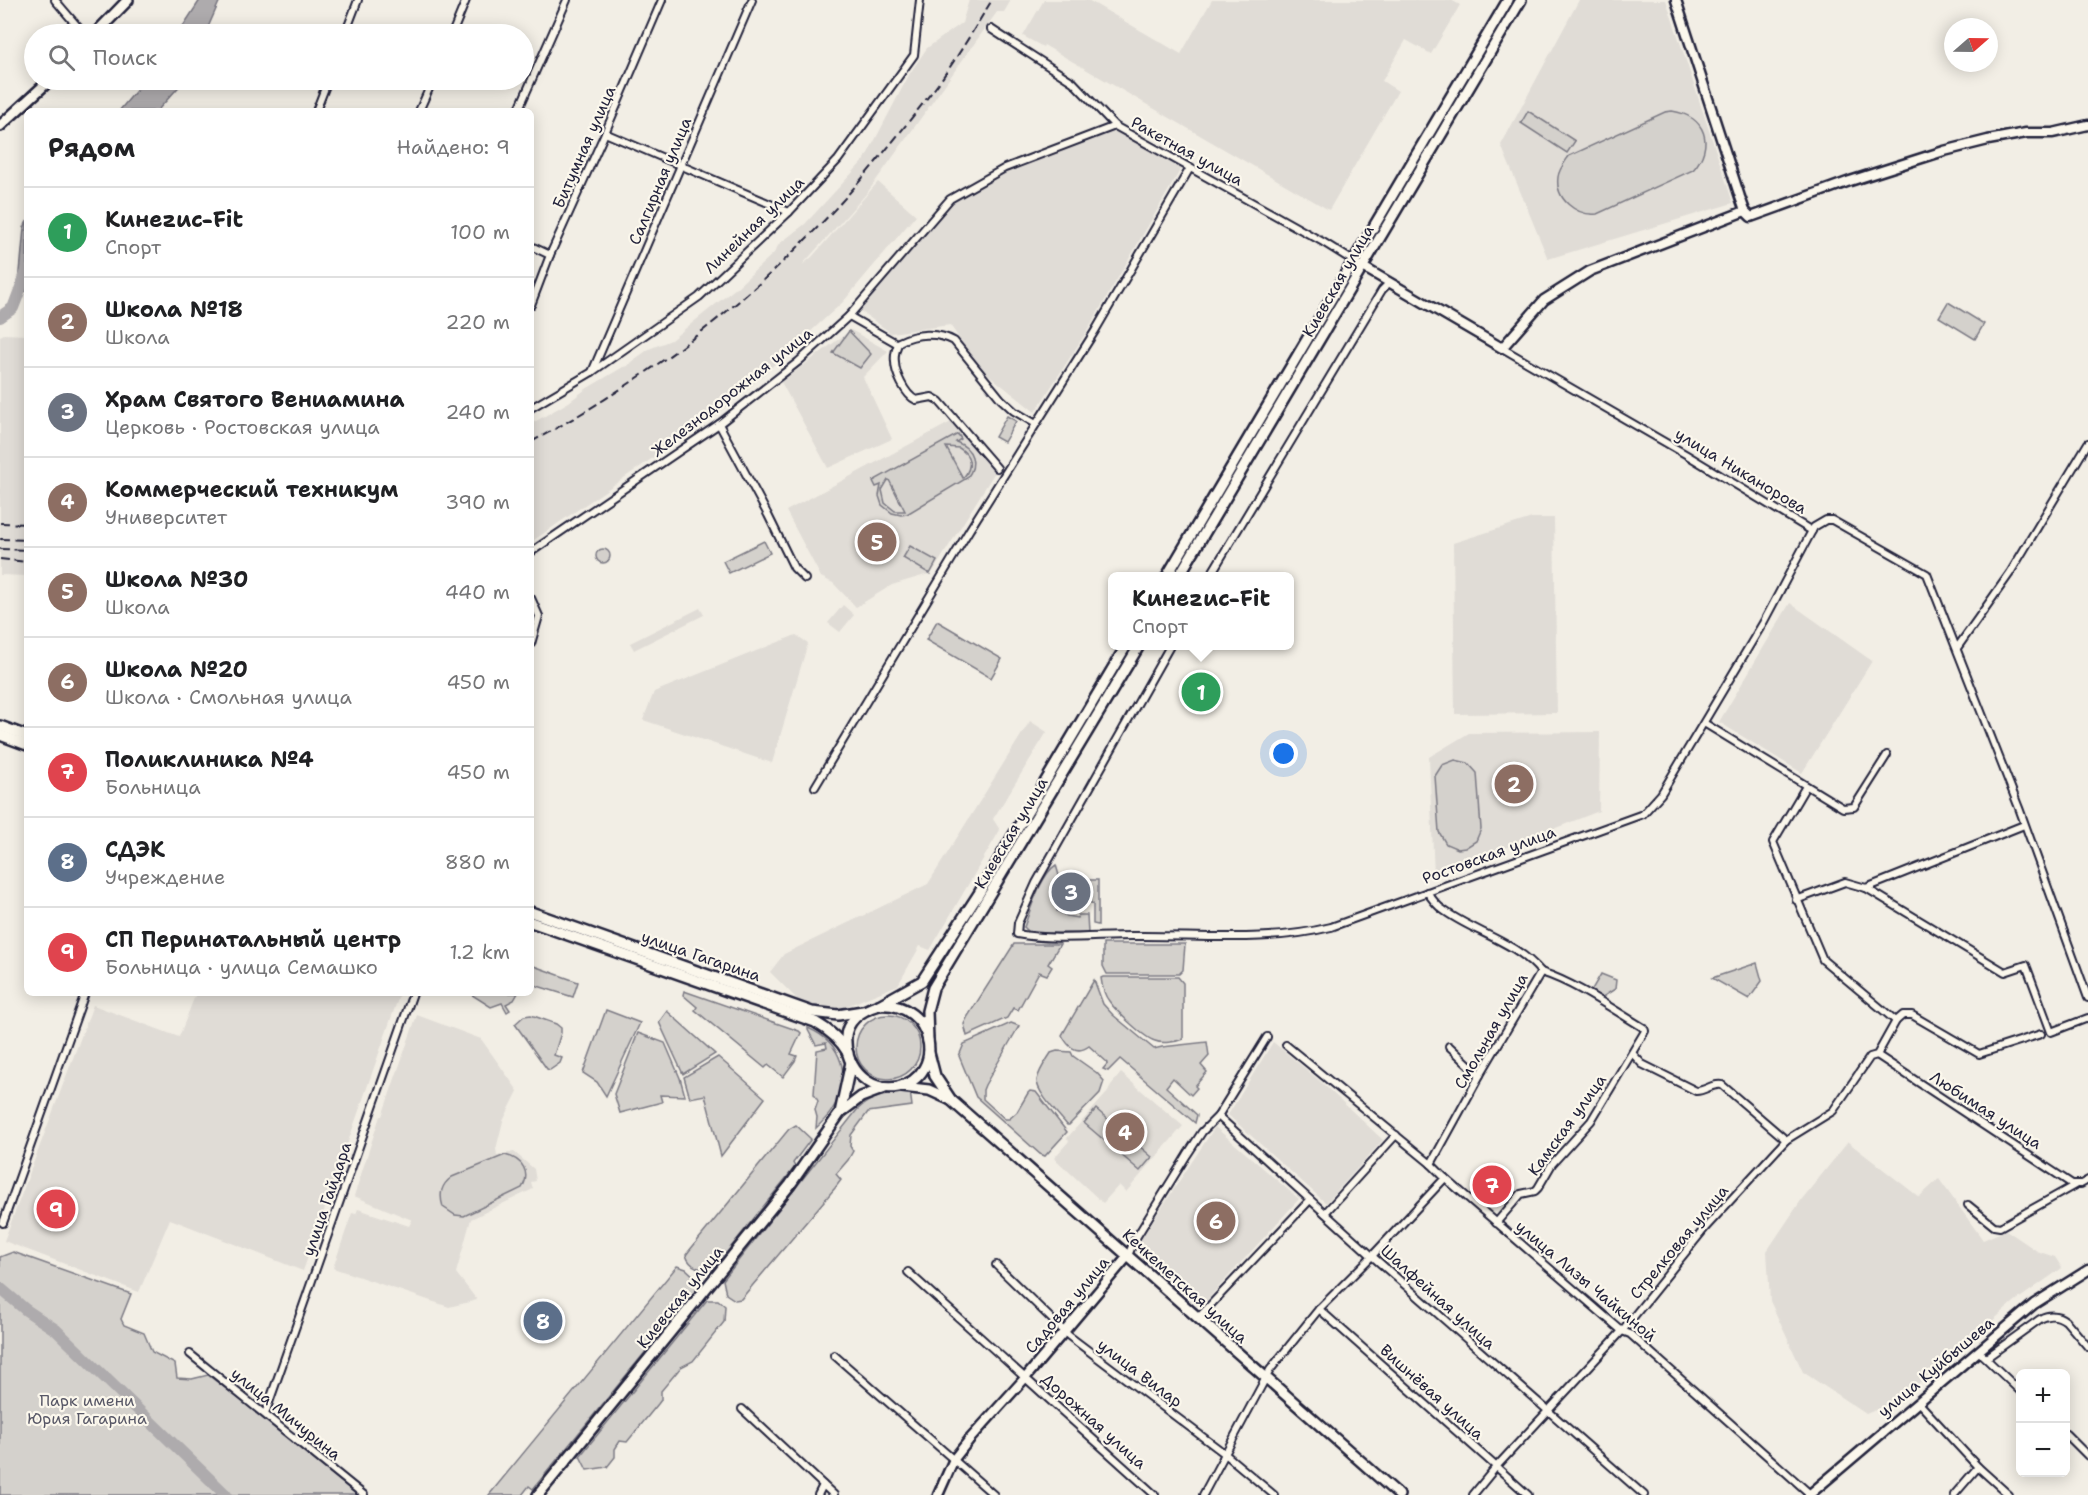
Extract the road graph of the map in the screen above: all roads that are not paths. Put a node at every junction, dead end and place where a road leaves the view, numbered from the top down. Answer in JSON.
{"nodes":[{"id":1,"x":56,"y":0,"type":"edge"},
{"id":2,"x":128,"y":0,"type":"edge"},
{"id":3,"x":358,"y":0,"type":"edge"},
{"id":4,"x":466,"y":0,"type":"edge"},
{"id":5,"x":567,"y":0,"type":"edge"},
{"id":6,"x":662,"y":0,"type":"edge"},
{"id":7,"x":752,"y":0,"type":"edge"},
{"id":8,"x":920,"y":0,"type":"edge"},
{"id":9,"x":1508,"y":0,"type":"edge"},
{"id":10,"x":1521,"y":0,"type":"edge"},
{"id":11,"x":1676,"y":0,"type":"edge"},
{"id":12,"x":76,"y":24,"type":"edge"},
{"id":13,"x":105,"y":24,"type":"edge"},
{"id":14,"x":349,"y":24,"type":"edge"},
{"id":15,"x":456,"y":24,"type":"edge"},
{"id":16,"x":991,"y":29,"type":"dead end"},
{"id":17,"x":534,"y":75,"type":"edge"},
{"id":18,"x":39,"y":90,"type":"edge"},
{"id":19,"x":324,"y":90,"type":"edge"},
{"id":20,"x":428,"y":90,"type":"edge"},
{"id":21,"x":527,"y":90,"type":"edge"},
{"id":22,"x":317,"y":108,"type":"edge"},
{"id":23,"x":420,"y":108,"type":"edge"},
{"id":24,"x":519,"y":108,"type":"edge"},
{"id":25,"x":0,"y":125,"type":"edge"},
{"id":26,"x":2088,"y":125,"type":"edge"},
{"id":27,"x":1115,"y":126,"type":"junction"},
{"id":28,"x":605,"y":133,"type":"junction"},
{"id":29,"x":682,"y":165,"type":"junction"},
{"id":30,"x":1190,"y":168,"type":"junction"},
{"id":31,"x":1745,"y":211,"type":"junction"},
{"id":32,"x":789,"y":212,"type":"junction"},
{"id":33,"x":534,"y":247,"type":"edge"},
{"id":34,"x":550,"y":255,"type":"junction"},
{"id":35,"x":1353,"y":261,"type":"junction"},
{"id":36,"x":1363,"y":267,"type":"junction"},
{"id":37,"x":1390,"y":282,"type":"junction"},
{"id":38,"x":534,"y":297,"type":"edge"},
{"id":39,"x":849,"y":316,"type":"junction"},
{"id":40,"x":898,"y":344,"type":"junction"},
{"id":41,"x":1502,"y":348,"type":"junction"},
{"id":42,"x":592,"y":372,"type":"junction"},
{"id":43,"x":534,"y":406,"type":"edge"},
{"id":44,"x":719,"y":424,"type":"junction"},
{"id":45,"x":1036,"y":424,"type":"junction"},
{"id":46,"x":2088,"y":443,"type":"edge"},
{"id":47,"x":997,"y":468,"type":"dead end"},
{"id":48,"x":1812,"y":531,"type":"junction"},
{"id":49,"x":534,"y":550,"type":"edge"},
{"id":50,"x":1169,"y":572,"type":"edge"},
{"id":51,"x":1181,"y":572,"type":"edge"},
{"id":52,"x":1212,"y":572,"type":"edge"},
{"id":53,"x":804,"y":579,"type":"dead end"},
{"id":54,"x":534,"y":605,"type":"edge"},
{"id":55,"x":534,"y":634,"type":"edge"},
{"id":56,"x":1957,"y":648,"type":"junction"},
{"id":57,"x":1123,"y":650,"type":"edge"},
{"id":58,"x":1136,"y":650,"type":"edge"},
{"id":59,"x":1167,"y":650,"type":"edge"},
{"id":60,"x":1704,"y":723,"type":"junction"},
{"id":61,"x":0,"y":726,"type":"edge"},
{"id":62,"x":0,"y":735,"type":"edge"},
{"id":63,"x":24,"y":735,"type":"edge"},
{"id":64,"x":24,"y":744,"type":"edge"},
{"id":65,"x":1887,"y":755,"type":"dead end"},
{"id":66,"x":1806,"y":786,"type":"junction"},
{"id":67,"x":815,"y":787,"type":"dead end"},
{"id":68,"x":2024,"y":825,"type":"junction"},
{"id":69,"x":1866,"y":888,"type":"junction"},
{"id":70,"x":1427,"y":892,"type":"junction"},
{"id":71,"x":1796,"y":900,"type":"junction"},
{"id":72,"x":534,"y":913,"type":"edge"},
{"id":73,"x":534,"y":923,"type":"edge"},
{"id":74,"x":1540,"y":972,"type":"junction"},
{"id":75,"x":84,"y":996,"type":"edge"},
{"id":76,"x":412,"y":996,"type":"edge"},
{"id":77,"x":2088,"y":998,"type":"edge"},
{"id":78,"x":879,"y":1005,"type":"junction"},
{"id":79,"x":863,"y":1011,"type":"junction"},
{"id":80,"x":2088,"y":1018,"type":"edge"},
{"id":81,"x":1896,"y":1021,"type":"junction"},
{"id":82,"x":2041,"y":1034,"type":"dead end"},
{"id":83,"x":1267,"y":1037,"type":"dead end"},
{"id":84,"x":928,"y":1041,"type":"junction"},
{"id":85,"x":1286,"y":1045,"type":"dead end"},
{"id":86,"x":1449,"y":1046,"type":"dead end"},
{"id":87,"x":929,"y":1053,"type":"junction"},
{"id":88,"x":1632,"y":1054,"type":"junction"},
{"id":89,"x":1877,"y":1055,"type":"junction"},
{"id":90,"x":849,"y":1058,"type":"junction"},
{"id":91,"x":1480,"y":1075,"type":"junction"},
{"id":92,"x":900,"y":1086,"type":"junction"},
{"id":93,"x":886,"y":1088,"type":"junction"},
{"id":94,"x":951,"y":1100,"type":"junction"},
{"id":95,"x":840,"y":1113,"type":"junction"},
{"id":96,"x":1218,"y":1116,"type":"junction"},
{"id":97,"x":1396,"y":1135,"type":"junction"},
{"id":98,"x":1786,"y":1140,"type":"junction"},
{"id":99,"x":1431,"y":1164,"type":"junction"},
{"id":100,"x":1444,"y":1178,"type":"junction"},
{"id":101,"x":2088,"y":1180,"type":"edge"},
{"id":102,"x":2078,"y":1184,"type":"junction"},
{"id":103,"x":1310,"y":1200,"type":"junction"},
{"id":104,"x":1968,"y":1205,"type":"dead end"},
{"id":105,"x":1325,"y":1213,"type":"junction"},
{"id":106,"x":3,"y":1223,"type":"dead end"},
{"id":107,"x":1496,"y":1223,"type":"junction"},
{"id":108,"x":1128,"y":1256,"type":"junction"},
{"id":109,"x":1372,"y":1256,"type":"junction"},
{"id":110,"x":996,"y":1265,"type":"dead end"},
{"id":111,"x":2088,"y":1270,"type":"edge"},
{"id":112,"x":908,"y":1272,"type":"dead end"},
{"id":113,"x":1319,"y":1309,"type":"junction"},
{"id":114,"x":1199,"y":1317,"type":"junction"},
{"id":115,"x":1622,"y":1331,"type":"junction"},
{"id":116,"x":1064,"y":1332,"type":"junction"},
{"id":117,"x":2088,"y":1347,"type":"edge"},
{"id":118,"x":1978,"y":1351,"type":"junction"},
{"id":119,"x":190,"y":1354,"type":"dead end"},
{"id":120,"x":834,"y":1355,"type":"dead end"},
{"id":121,"x":1986,"y":1358,"type":"junction"},
{"id":122,"x":1026,"y":1377,"type":"junction"},
{"id":123,"x":1266,"y":1378,"type":"junction"},
{"id":124,"x":2016,"y":1387,"type":"edge"},
{"id":125,"x":1918,"y":1402,"type":"junction"},
{"id":126,"x":742,"y":1409,"type":"dead end"},
{"id":127,"x":1548,"y":1412,"type":"junction"},
{"id":128,"x":265,"y":1414,"type":"junction"},
{"id":129,"x":2070,"y":1438,"type":"edge"},
{"id":130,"x":1224,"y":1453,"type":"junction"},
{"id":131,"x":2088,"y":1456,"type":"edge"},
{"id":132,"x":954,"y":1459,"type":"junction"},
{"id":133,"x":1496,"y":1467,"type":"junction"},
{"id":134,"x":1978,"y":1467,"type":"junction"},
{"id":135,"x":823,"y":1485,"type":"junction"},
{"id":136,"x":364,"y":1495,"type":"edge"},
{"id":137,"x":538,"y":1495,"type":"edge"},
{"id":138,"x":819,"y":1495,"type":"edge"},
{"id":139,"x":834,"y":1495,"type":"edge"},
{"id":140,"x":938,"y":1495,"type":"edge"},
{"id":141,"x":994,"y":1495,"type":"edge"},
{"id":142,"x":1155,"y":1495,"type":"edge"},
{"id":143,"x":1203,"y":1495,"type":"edge"},
{"id":144,"x":1274,"y":1495,"type":"edge"},
{"id":145,"x":1399,"y":1495,"type":"edge"},
{"id":146,"x":1473,"y":1495,"type":"edge"},
{"id":147,"x":1528,"y":1495,"type":"edge"},
{"id":148,"x":1644,"y":1495,"type":"edge"},
{"id":149,"x":1810,"y":1495,"type":"edge"},
{"id":150,"x":1954,"y":1495,"type":"edge"},
{"id":151,"x":2009,"y":1495,"type":"edge"}],
"edges":[{"from":1,"to":12,"type":"street"},
{"from":2,"to":13,"type":"main road"},
{"from":3,"to":14,"type":"street"},
{"from":4,"to":15,"type":"street"},
{"from":5,"to":17,"type":"street"},
{"from":6,"to":28,"type":"street","name":"Битумная улица"},
{"from":7,"to":29,"type":"street","name":"Салгирная улица"},
{"from":8,"to":32,"type":"street","name":"Линейная улица"},
{"from":9,"to":35,"type":"main road","name":"Киевская улица"},
{"from":10,"to":36,"type":"main road","name":"Киевская улица"},
{"from":11,"to":31,"type":"street"},
{"from":16,"to":27,"type":"street","name":"Ракетная улица"},
{"from":18,"to":25,"type":"main road"},
{"from":19,"to":22,"type":"street"},
{"from":20,"to":23,"type":"street"},
{"from":21,"to":24,"type":"street"},
{"from":26,"to":31,"type":"street"},
{"from":27,"to":30,"type":"street","name":"Ракетная улица"},
{"from":27,"to":39,"type":"street","name":"Железнодорожная улица"},
{"from":28,"to":29,"type":"street"},
{"from":28,"to":34,"type":"street","name":"Битумная улица"},
{"from":29,"to":32,"type":"street"},
{"from":29,"to":42,"type":"street","name":"Салгирная улица"},
{"from":30,"to":35,"type":"street","name":"Ракетная улица"},
{"from":30,"to":45,"type":"street"},
{"from":31,"to":41,"type":"street"},
{"from":32,"to":42,"type":"street","name":"Линейная улица"},
{"from":33,"to":34,"type":"street"},
{"from":34,"to":38,"type":"street","name":"Битумная улица"},
{"from":35,"to":36,"type":"street","name":"Ракетная улица"},
{"from":35,"to":50,"type":"main road","name":"Киевская улица"},
{"from":36,"to":37,"type":"street","name":"улица Никанорова"},
{"from":36,"to":51,"type":"main road","name":"Киевская улица"},
{"from":37,"to":41,"type":"street","name":"улица Никанорова"},
{"from":37,"to":52,"type":"street"},
{"from":39,"to":40,"type":"street"},
{"from":39,"to":44,"type":"street","name":"Железнодорожная улица"},
{"from":40,"to":45,"type":"street"},
{"from":40,"to":47,"type":"street"},
{"from":41,"to":48,"type":"street","name":"улица Никанорова"},
{"from":42,"to":43,"type":"street","name":"Линейная улица"},
{"from":44,"to":49,"type":"street","name":"Железнодорожная улица"},
{"from":44,"to":53,"type":"street"},
{"from":45,"to":67,"type":"street"},
{"from":46,"to":56,"type":"street"},
{"from":48,"to":56,"type":"street","name":"улица Никанорова"},
{"from":48,"to":60,"type":"street","name":"Ростовская улица"},
{"from":54,"to":55,"type":"street"},
{"from":56,"to":68,"type":"street","name":"улица Никанорова"},
{"from":57,"to":78,"type":"main road","name":"Киевская улица"},
{"from":58,"to":84,"type":"main road","name":"Киевская улица"},
{"from":59,"to":70,"type":"street","name":"Ростовская улица"},
{"from":60,"to":66,"type":"street"},
{"from":60,"to":70,"type":"street","name":"Ростовская улица"},
{"from":61,"to":63,"type":"main road"},
{"from":62,"to":64,"type":"main road"},
{"from":65,"to":66,"type":"street"},
{"from":66,"to":71,"type":"street"},
{"from":68,"to":69,"type":"street"},
{"from":68,"to":77,"type":"street","name":"улица Никанорова"},
{"from":69,"to":71,"type":"street"},
{"from":69,"to":80,"type":"street"},
{"from":70,"to":74,"type":"street","name":"Смольная улица"},
{"from":71,"to":81,"type":"street"},
{"from":72,"to":79,"type":"main road","name":"улица Гагарина"},
{"from":73,"to":90,"type":"main road","name":"улица Гагарина"},
{"from":74,"to":88,"type":"street","name":"Камская улица"},
{"from":74,"to":91,"type":"street","name":"Смольная улица"},
{"from":75,"to":106,"type":"street"},
{"from":76,"to":128,"type":"street","name":"улица Гайдара"},
{"from":78,"to":79,"type":"main road"},
{"from":78,"to":84,"type":"main road"},
{"from":79,"to":90,"type":"main road"},
{"from":81,"to":82,"type":"street"},
{"from":81,"to":89,"type":"street","name":"Стрелковая улица"},
{"from":83,"to":96,"type":"street","name":"Садовая улица"},
{"from":84,"to":87,"type":"main road"},
{"from":85,"to":97,"type":"street","name":"улица Лизы Чайкиной"},
{"from":86,"to":91,"type":"street"},
{"from":87,"to":92,"type":"main road"},
{"from":87,"to":94,"type":"main road","name":"Кечкеметская улица"},
{"from":88,"to":98,"type":"street"},
{"from":88,"to":107,"type":"street","name":"Камская улица"},
{"from":89,"to":98,"type":"street","name":"Стрелковая улица"},
{"from":89,"to":102,"type":"street","name":"Любимая улица"},
{"from":90,"to":93,"type":"main road"},
{"from":90,"to":95,"type":"main road","name":"Киевская улица"},
{"from":91,"to":99,"type":"street","name":"Смольная улица"},
{"from":92,"to":93,"type":"main road"},
{"from":92,"to":94,"type":"main road","name":"Кечкеметская улица"},
{"from":93,"to":95,"type":"main road","name":"Киевская улица"},
{"from":94,"to":108,"type":"main road","name":"Кечкеметская улица"},
{"from":95,"to":137,"type":"main road","name":"Киевская улица"},
{"from":96,"to":103,"type":"street","name":"Шалфейная улица"},
{"from":96,"to":108,"type":"street","name":"Садовая улица"},
{"from":97,"to":99,"type":"street","name":"улица Лизы Чайкиной"},
{"from":97,"to":105,"type":"street"},
{"from":98,"to":115,"type":"street","name":"Стрелковая улица"},
{"from":99,"to":100,"type":"street","name":"улица Лизы Чайкиной"},
{"from":100,"to":107,"type":"street","name":"улица Лизы Чайкиной"},
{"from":100,"to":109,"type":"street"},
{"from":101,"to":102,"type":"street"},
{"from":102,"to":104,"type":"street"},
{"from":103,"to":105,"type":"street","name":"Шалфейная улица"},
{"from":103,"to":114,"type":"street"},
{"from":105,"to":109,"type":"street","name":"Шалфейная улица"},
{"from":107,"to":115,"type":"street","name":"улица Лизы Чайкиной"},
{"from":108,"to":114,"type":"main road","name":"Кечкеметская улица"},
{"from":108,"to":116,"type":"street","name":"Садовая улица"},
{"from":109,"to":113,"type":"street"},
{"from":109,"to":127,"type":"street","name":"Шалфейная улица"},
{"from":110,"to":116,"type":"street","name":"улица Вилар"},
{"from":111,"to":118,"type":"street","name":"улица Куйбышева"},
{"from":112,"to":122,"type":"street","name":"Дорожная улица"},
{"from":113,"to":123,"type":"street"},
{"from":113,"to":133,"type":"street","name":"Вишнёвая улица"},
{"from":114,"to":123,"type":"main road","name":"Кечкеметская улица"},
{"from":115,"to":127,"type":"street","name":"Стрелковая улица"},
{"from":115,"to":149,"type":"street","name":"улица Лизы Чайкиной"},
{"from":116,"to":122,"type":"street","name":"Садовая улица"},
{"from":116,"to":130,"type":"street","name":"улица Вилар"},
{"from":117,"to":121,"type":"street"},
{"from":118,"to":121,"type":"street"},
{"from":118,"to":125,"type":"street","name":"улица Куйбышева"},
{"from":119,"to":128,"type":"street","name":"улица Мичурина"},
{"from":120,"to":132,"type":"street"},
{"from":121,"to":124,"type":"street"},
{"from":122,"to":132,"type":"street","name":"Садовая улица"},
{"from":122,"to":142,"type":"street","name":"Дорожная улица"},
{"from":123,"to":130,"type":"street"},
{"from":123,"to":145,"type":"main road","name":"Кечкеметская улица"},
{"from":125,"to":134,"type":"street"},
{"from":125,"to":149,"type":"street","name":"улица Куйбышева"},
{"from":126,"to":135,"type":"street"},
{"from":127,"to":133,"type":"street","name":"Стрелковая улица"},
{"from":127,"to":148,"type":"street","name":"Шалфейная улица"},
{"from":128,"to":136,"type":"street","name":"улица Мичурина"},
{"from":129,"to":131,"type":"street"},
{"from":130,"to":143,"type":"street"},
{"from":130,"to":144,"type":"street","name":"улица Вилар"},
{"from":132,"to":140,"type":"street","name":"Садовая улица"},
{"from":132,"to":141,"type":"street"},
{"from":133,"to":146,"type":"street","name":"Стрелковая улица"},
{"from":133,"to":147,"type":"street","name":"Вишнёвая улица"},
{"from":134,"to":150,"type":"street"},
{"from":134,"to":151,"type":"street"},
{"from":135,"to":138,"type":"street"},
{"from":135,"to":139,"type":"street"}]}
